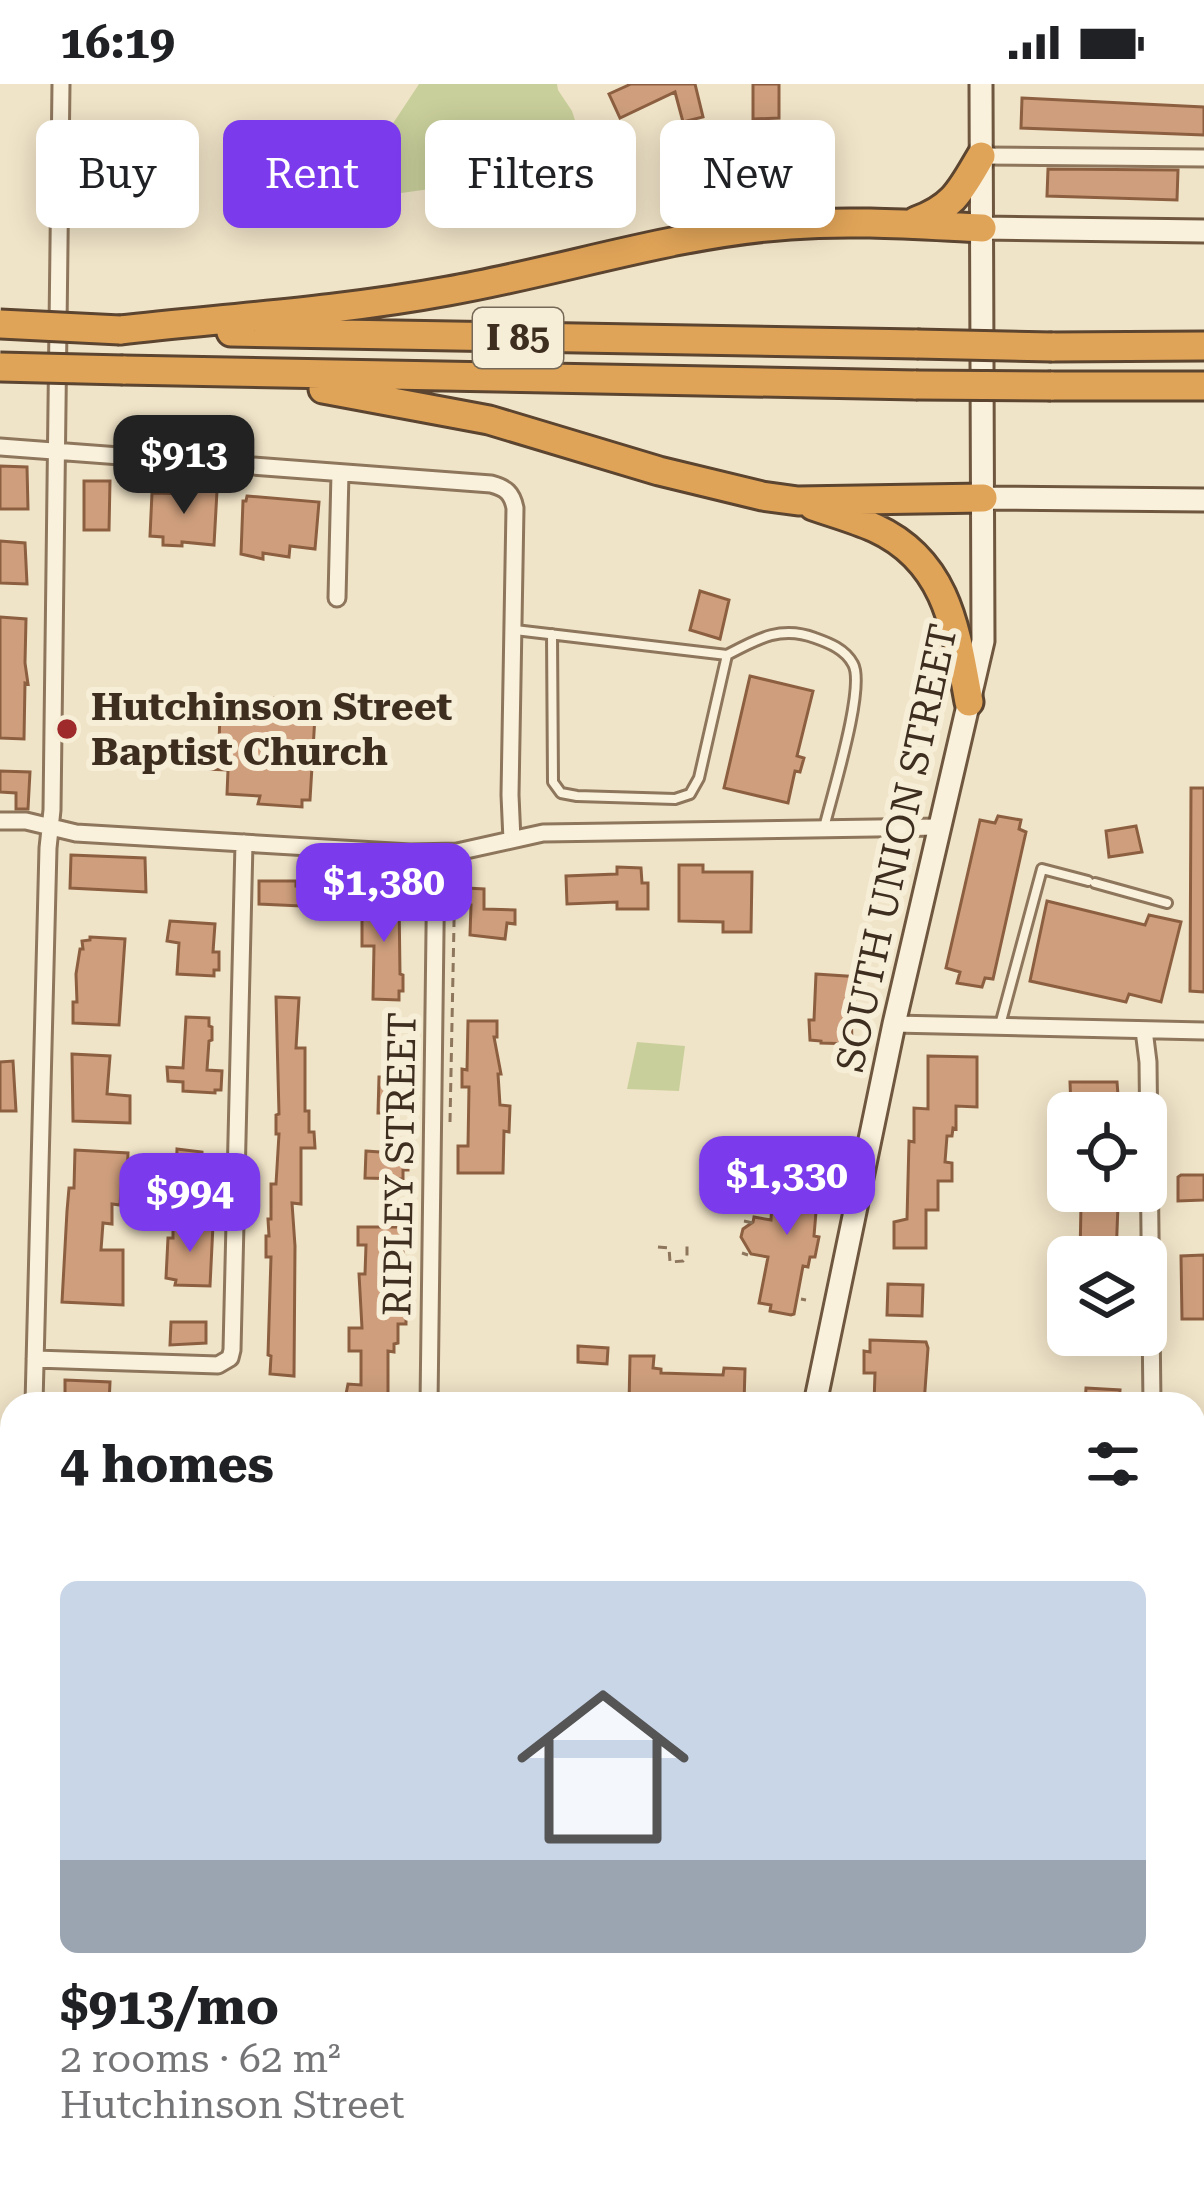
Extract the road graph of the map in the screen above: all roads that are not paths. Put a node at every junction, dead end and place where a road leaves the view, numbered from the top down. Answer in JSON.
{"nodes":[{"id":1,"x":61,"y":84,"type":"edge"},
{"id":2,"x":981,"y":84,"type":"edge"},
{"id":3,"x":981,"y":156,"type":"junction"},
{"id":4,"x":1204,"y":158,"type":"edge"},
{"id":5,"x":906,"y":225,"type":"junction"},
{"id":6,"x":982,"y":228,"type":"junction"},
{"id":7,"x":1204,"y":231,"type":"edge"},
{"id":8,"x":0,"y":324,"type":"edge"},
{"id":9,"x":120,"y":330,"type":"junction"},
{"id":10,"x":1204,"y":346,"type":"edge"},
{"id":11,"x":0,"y":367,"type":"edge"},
{"id":12,"x":218,"y":372,"type":"junction"},
{"id":13,"x":1204,"y":386,"type":"edge"},
{"id":14,"x":0,"y":447,"type":"edge"},
{"id":15,"x":58,"y":452,"type":"junction"},
{"id":16,"x":340,"y":473,"type":"junction"},
{"id":17,"x":983,"y":498,"type":"junction"},
{"id":18,"x":798,"y":500,"type":"junction"},
{"id":19,"x":1204,"y":500,"type":"edge"},
{"id":20,"x":337,"y":598,"type":"dead end"},
{"id":21,"x":513,"y":629,"type":"junction"},
{"id":22,"x":553,"y":634,"type":"junction"},
{"id":23,"x":727,"y":655,"type":"junction"},
{"id":24,"x":969,"y":702,"type":"junction"},
{"id":25,"x":0,"y":821,"type":"edge"},
{"id":26,"x":50,"y":827,"type":"junction"},
{"id":27,"x":940,"y":827,"type":"junction"},
{"id":28,"x":823,"y":830,"type":"junction"},
{"id":29,"x":512,"y":840,"type":"junction"},
{"id":30,"x":244,"y":843,"type":"junction"},
{"id":31,"x":436,"y":853,"type":"junction"},
{"id":32,"x":1168,"y":903,"type":"dead end"},
{"id":33,"x":894,"y":1024,"type":"junction"},
{"id":34,"x":1000,"y":1027,"type":"junction"},
{"id":35,"x":1144,"y":1030,"type":"junction"},
{"id":36,"x":1204,"y":1031,"type":"edge"},
{"id":37,"x":35,"y":1359,"type":"junction"},
{"id":38,"x":34,"y":1392,"type":"edge"},
{"id":39,"x":429,"y":1392,"type":"edge"},
{"id":40,"x":817,"y":1392,"type":"edge"},
{"id":41,"x":1152,"y":1392,"type":"edge"}],
"edges":[{"from":1,"to":15,"type":"street"},
{"from":2,"to":3,"type":"main road","name":"SOUTH UNION STREET"},
{"from":3,"to":4,"type":"street"},
{"from":3,"to":5,"type":"highway"},
{"from":3,"to":6,"type":"main road","name":"SOUTH UNION STREET"},
{"from":5,"to":6,"type":"highway"},
{"from":5,"to":9,"type":"highway"},
{"from":6,"to":7,"type":"main road"},
{"from":6,"to":17,"type":"main road","name":"SOUTH UNION STREET"},
{"from":8,"to":9,"type":"highway","number":"I 85","bridge":true},
{"from":9,"to":10,"type":"highway","number":"I 85","bridge":true},
{"from":11,"to":12,"type":"highway","number":"I 85","bridge":true},
{"from":12,"to":13,"type":"highway","number":"I 85","bridge":true},
{"from":12,"to":18,"type":"highway"},
{"from":14,"to":15,"type":"street"},
{"from":15,"to":16,"type":"street"},
{"from":15,"to":26,"type":"street"},
{"from":16,"to":20,"type":"street"},
{"from":16,"to":21,"type":"street"},
{"from":17,"to":18,"type":"highway"},
{"from":17,"to":19,"type":"main road"},
{"from":17,"to":24,"type":"main road","name":"SOUTH UNION STREET"},
{"from":18,"to":24,"type":"highway"},
{"from":21,"to":22,"type":"lane"},
{"from":21,"to":29,"type":"street"},
{"from":22,"to":23,"type":"lane"},
{"from":22,"to":23,"type":"lane"},
{"from":23,"to":28,"type":"lane"},
{"from":24,"to":27,"type":"main road","name":"SOUTH UNION STREET"},
{"from":25,"to":26,"type":"street"},
{"from":26,"to":30,"type":"street"},
{"from":26,"to":37,"type":"street"},
{"from":27,"to":28,"type":"street"},
{"from":27,"to":33,"type":"main road","name":"SOUTH UNION STREET"},
{"from":28,"to":29,"type":"street"},
{"from":29,"to":31,"type":"street"},
{"from":30,"to":31,"type":"street"},
{"from":30,"to":37,"type":"street"},
{"from":31,"to":39,"type":"street","name":"RIPLEY STREET"},
{"from":32,"to":34,"type":"lane"},
{"from":33,"to":34,"type":"street"},
{"from":33,"to":40,"type":"main road","name":"SOUTH UNION STREET"},
{"from":34,"to":35,"type":"street"},
{"from":35,"to":36,"type":"street"},
{"from":35,"to":41,"type":"street"},
{"from":37,"to":38,"type":"street"}]}
